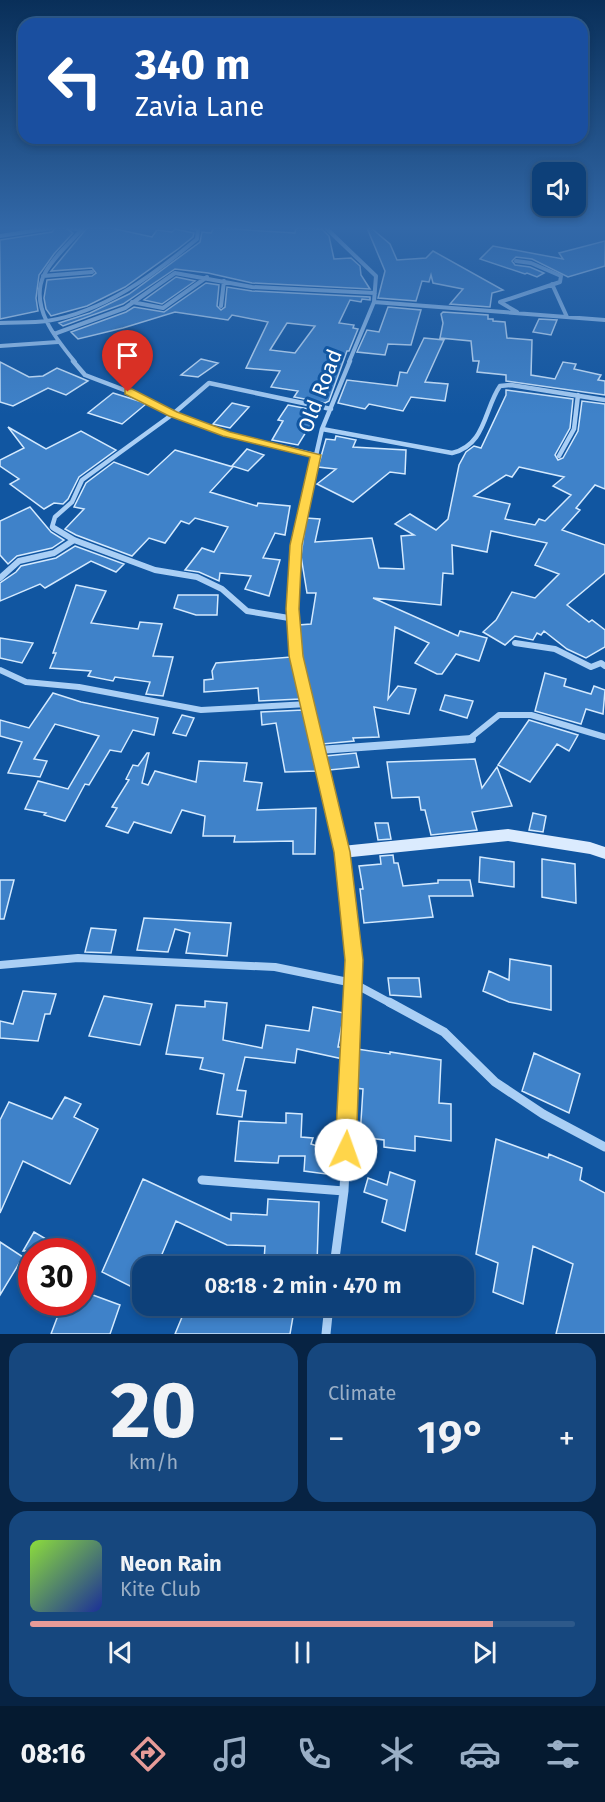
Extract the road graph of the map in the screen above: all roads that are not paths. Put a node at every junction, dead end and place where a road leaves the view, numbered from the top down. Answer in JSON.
{"nodes":[{"id":1,"x":41,"y":290,"type":"edge"},
{"id":2,"x":126,"y":290,"type":"edge"},
{"id":3,"x":149,"y":290,"type":"edge"},
{"id":4,"x":188,"y":290,"type":"edge"},
{"id":5,"x":223,"y":290,"type":"edge"},
{"id":6,"x":319,"y":290,"type":"edge"},
{"id":7,"x":534,"y":290,"type":"edge"},
{"id":8,"x":555,"y":290,"type":"edge"},
{"id":9,"x":375,"y":293,"type":"joint"},
{"id":10,"x":132,"y":302,"type":"junction"},
{"id":11,"x":374,"y":302,"type":"junction"},
{"id":12,"x":221,"y":306,"type":"dead end"},
{"id":13,"x":520,"y":314,"type":"junction"},
{"id":14,"x":567,"y":317,"type":"junction"},
{"id":15,"x":605,"y":320,"type":"edge"},
{"id":16,"x":47,"y":321,"type":"junction"},
{"id":17,"x":0,"y":323,"type":"edge"},
{"id":18,"x":54,"y":334,"type":"junction"},
{"id":19,"x":58,"y":342,"type":"junction"},
{"id":20,"x":0,"y":346,"type":"edge"},
{"id":21,"x":578,"y":395,"type":"junction"},
{"id":22,"x":605,"y":400,"type":"edge"},
{"id":23,"x":331,"y":409,"type":"junction"},
{"id":24,"x":173,"y":414,"type":"junction"},
{"id":25,"x":322,"y":429,"type":"junction"},
{"id":26,"x":315,"y":455,"type":"junction"},
{"id":27,"x":559,"y":456,"type":"dead end"},
{"id":28,"x":74,"y":540,"type":"junction"},
{"id":29,"x":0,"y":578,"type":"edge"},
{"id":30,"x":295,"y":619,"type":"junction"},
{"id":31,"x":515,"y":643,"type":"dead end"},
{"id":32,"x":605,"y":666,"type":"edge"},
{"id":33,"x":0,"y":670,"type":"edge"},
{"id":34,"x":309,"y":704,"type":"junction"},
{"id":35,"x":605,"y":736,"type":"edge"},
{"id":36,"x":319,"y":750,"type":"junction"},
{"id":37,"x":342,"y":852,"type":"junction"},
{"id":38,"x":605,"y":853,"type":"edge"},
{"id":39,"x":0,"y":965,"type":"edge"},
{"id":40,"x":354,"y":983,"type":"junction"},
{"id":41,"x":605,"y":1147,"type":"edge"},
{"id":42,"x":202,"y":1180,"type":"dead end"},
{"id":43,"x":344,"y":1191,"type":"junction"},
{"id":44,"x":335,"y":1256,"type":"edge"},
{"id":45,"x":328,"y":1316,"type":"edge"},
{"id":46,"x":326,"y":1334,"type":"edge"}],
"edges":[{"from":1,"to":16,"type":"street"},
{"from":2,"to":16,"type":"street"},
{"from":3,"to":10,"type":"street"},
{"from":4,"to":10,"type":"street"},
{"from":5,"to":12,"type":"street"},
{"from":6,"to":9,"type":"street"},
{"from":7,"to":13,"type":"street"},
{"from":8,"to":14,"type":"street"},
{"from":9,"to":11,"type":"street","name":"Old Road"},
{"from":10,"to":18,"type":"street"},
{"from":11,"to":13,"type":"street"},
{"from":11,"to":23,"type":"street","name":"Old Road"},
{"from":13,"to":14,"type":"street"},
{"from":14,"to":15,"type":"street"},
{"from":16,"to":17,"type":"street"},
{"from":16,"to":18,"type":"street"},
{"from":18,"to":19,"type":"street"},
{"from":19,"to":20,"type":"street"},
{"from":19,"to":24,"type":"street"},
{"from":21,"to":22,"type":"street"},
{"from":21,"to":25,"type":"street"},
{"from":21,"to":27,"type":"street"},
{"from":23,"to":24,"type":"street"},
{"from":23,"to":25,"type":"street","name":"Old Road"},
{"from":24,"to":26,"type":"street"},
{"from":24,"to":28,"type":"street"},
{"from":25,"to":26,"type":"street","name":"Old Road"},
{"from":26,"to":30,"type":"street","name":"Old Road"},
{"from":28,"to":29,"type":"street"},
{"from":28,"to":30,"type":"street"},
{"from":30,"to":34,"type":"street","name":"Old Road"},
{"from":31,"to":32,"type":"street"},
{"from":33,"to":34,"type":"street"},
{"from":34,"to":36,"type":"street","name":"Old Road"},
{"from":35,"to":36,"type":"street"},
{"from":36,"to":37,"type":"street","name":"Old Road"},
{"from":37,"to":38,"type":"street"},
{"from":37,"to":40,"type":"street","name":"Old Road"},
{"from":39,"to":40,"type":"street"},
{"from":40,"to":41,"type":"street"},
{"from":40,"to":43,"type":"street","name":"Old Road"},
{"from":42,"to":43,"type":"street"},
{"from":43,"to":44,"type":"street","name":"Old Road"},
{"from":45,"to":46,"type":"street"}]}
